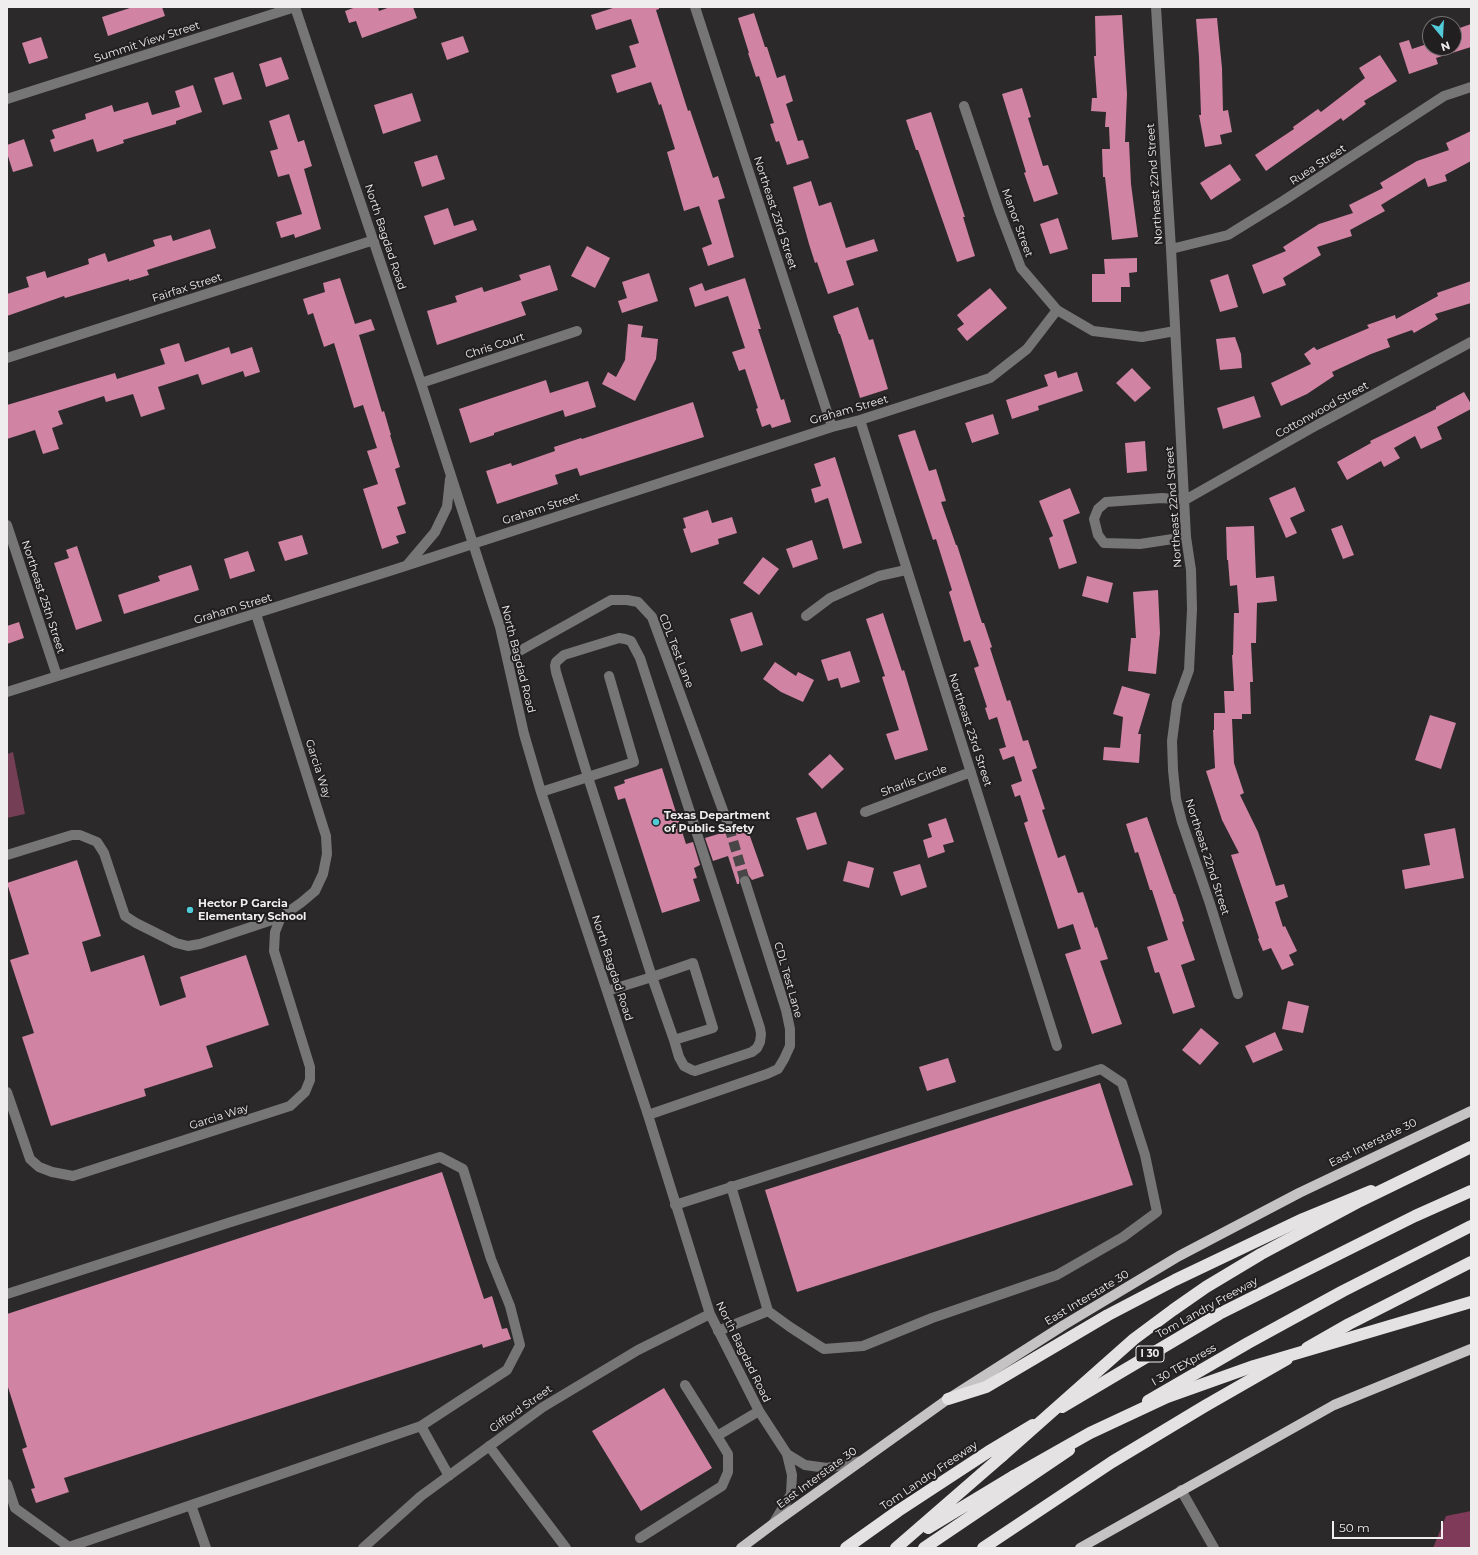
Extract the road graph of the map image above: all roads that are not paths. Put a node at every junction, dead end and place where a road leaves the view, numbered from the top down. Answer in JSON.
{"nodes":[{"id":1,"x":295,"y":7,"type":"edge"},
{"id":2,"x":695,"y":7,"type":"edge"},
{"id":3,"x":1156,"y":7,"type":"edge"},
{"id":4,"x":1471,"y":87,"type":"edge"},
{"id":5,"x":7,"y":99,"type":"edge"},
{"id":6,"x":964,"y":106,"type":"dead end"},
{"id":7,"x":374,"y":240,"type":"junction"},
{"id":8,"x":1171,"y":249,"type":"junction"},
{"id":9,"x":1057,"y":310,"type":"junction"},
{"id":10,"x":576,"y":331,"type":"dead end"},
{"id":11,"x":1175,"y":332,"type":"junction"},
{"id":12,"x":1471,"y":342,"type":"edge"},
{"id":13,"x":7,"y":358,"type":"edge"},
{"id":14,"x":421,"y":383,"type":"junction"},
{"id":15,"x":860,"y":420,"type":"junction"},
{"id":16,"x":832,"y":427,"type":"junction"},
{"id":17,"x":451,"y":475,"type":"junction"},
{"id":18,"x":1185,"y":500,"type":"junction"},
{"id":19,"x":7,"y":525,"type":"edge"},
{"id":20,"x":1186,"y":537,"type":"junction"},
{"id":21,"x":473,"y":544,"type":"junction"},
{"id":22,"x":406,"y":566,"type":"junction"},
{"id":23,"x":906,"y":570,"type":"junction"},
{"id":24,"x":256,"y":614,"type":"junction"},
{"id":25,"x":806,"y":616,"type":"dead end"},
{"id":26,"x":507,"y":658,"type":"junction"},
{"id":27,"x":57,"y":676,"type":"junction"},
{"id":28,"x":609,"y":676,"type":"dead end"},
{"id":29,"x":7,"y":692,"type":"edge"},
{"id":30,"x":971,"y":772,"type":"junction"},
{"id":31,"x":588,"y":777,"type":"junction"},
{"id":32,"x":541,"y":792,"type":"junction"},
{"id":33,"x":865,"y":812,"type":"dead end"},
{"id":34,"x":729,"y":827,"type":"tunnel mouth"},
{"id":35,"x":7,"y":855,"type":"edge"},
{"id":36,"x":745,"y":881,"type":"tunnel mouth"},
{"id":37,"x":281,"y":917,"type":"junction"},
{"id":38,"x":652,"y":977,"type":"junction"},
{"id":39,"x":607,"y":991,"type":"junction"},
{"id":40,"x":1238,"y":994,"type":"dead end"},
{"id":41,"x":674,"y":1040,"type":"junction"},
{"id":42,"x":1057,"y":1046,"type":"dead end"},
{"id":43,"x":7,"y":1092,"type":"edge"},
{"id":44,"x":1471,"y":1111,"type":"edge"},
{"id":45,"x":648,"y":1114,"type":"junction"},
{"id":46,"x":1471,"y":1147,"type":"edge"},
{"id":47,"x":1471,"y":1152,"type":"edge"},
{"id":48,"x":730,"y":1186,"type":"junction"},
{"id":49,"x":1471,"y":1191,"type":"edge"},
{"id":50,"x":675,"y":1204,"type":"junction"},
{"id":51,"x":1471,"y":1226,"type":"edge"},
{"id":52,"x":1471,"y":1262,"type":"edge"},
{"id":53,"x":7,"y":1294,"type":"edge"},
{"id":54,"x":1471,"y":1302,"type":"edge"},
{"id":55,"x":768,"y":1311,"type":"junction"},
{"id":56,"x":710,"y":1314,"type":"junction"},
{"id":57,"x":718,"y":1331,"type":"junction"},
{"id":58,"x":1471,"y":1349,"type":"edge"},
{"id":59,"x":685,"y":1385,"type":"dead end"},
{"id":60,"x":948,"y":1399,"type":"junction"},
{"id":61,"x":759,"y":1411,"type":"junction"},
{"id":62,"x":421,"y":1426,"type":"junction"},
{"id":63,"x":717,"y":1436,"type":"junction"},
{"id":64,"x":489,"y":1446,"type":"junction"},
{"id":65,"x":787,"y":1454,"type":"junction"},
{"id":66,"x":861,"y":1461,"type":"junction"},
{"id":67,"x":448,"y":1476,"type":"junction"},
{"id":68,"x":7,"y":1484,"type":"edge"},
{"id":69,"x":1181,"y":1490,"type":"junction"},
{"id":70,"x":191,"y":1505,"type":"junction"},
{"id":71,"x":773,"y":1524,"type":"junction"},
{"id":72,"x":640,"y":1538,"type":"dead end"},
{"id":73,"x":68,"y":1548,"type":"edge"},
{"id":74,"x":206,"y":1548,"type":"edge"},
{"id":75,"x":363,"y":1548,"type":"edge"},
{"id":76,"x":566,"y":1548,"type":"edge"},
{"id":77,"x":741,"y":1548,"type":"edge"},
{"id":78,"x":846,"y":1548,"type":"edge"},
{"id":79,"x":896,"y":1548,"type":"edge"},
{"id":80,"x":924,"y":1548,"type":"edge"},
{"id":81,"x":983,"y":1548,"type":"edge"},
{"id":82,"x":1080,"y":1548,"type":"edge"},
{"id":83,"x":1214,"y":1548,"type":"edge"}],
"edges":[{"from":1,"to":5,"type":"street","name":"Summit View Street"},
{"from":1,"to":7,"type":"street","name":"North Bagdad Road"},
{"from":2,"to":16,"type":"street","name":"Northeast 23rd Street"},
{"from":3,"to":8,"type":"street","name":"Northeast 22nd Street"},
{"from":4,"to":8,"type":"street","name":"Ruea Street"},
{"from":6,"to":9,"type":"street","name":"Manor Street"},
{"from":7,"to":13,"type":"street","name":"Fairfax Street"},
{"from":7,"to":14,"type":"street","name":"North Bagdad Road"},
{"from":8,"to":11,"type":"street","name":"Northeast 22nd Street"},
{"from":9,"to":11,"type":"street","name":"Manor Street"},
{"from":9,"to":15,"type":"street","name":"Graham Street"},
{"from":10,"to":14,"type":"street","name":"Chris Court"},
{"from":11,"to":18,"type":"street","name":"Northeast 22nd Street"},
{"from":12,"to":18,"type":"street","name":"Cottonwood Street"},
{"from":14,"to":17,"type":"street","name":"North Bagdad Road"},
{"from":15,"to":16,"type":"street","name":"Graham Street"},
{"from":15,"to":23,"type":"street","name":"Northeast 23rd Street"},
{"from":16,"to":21,"type":"street","name":"Graham Street"},
{"from":17,"to":21,"type":"street","name":"North Bagdad Road"},
{"from":17,"to":22,"type":"street","name":"North Bagdad Road"},
{"from":18,"to":20,"type":"street","name":"Northeast 22nd Street"},
{"from":18,"to":20,"type":"street"},
{"from":19,"to":27,"type":"street","name":"Northeast 25th Street"},
{"from":20,"to":40,"type":"street","name":"Northeast 22nd Street"},
{"from":21,"to":22,"type":"street","name":"Graham Street"},
{"from":21,"to":26,"type":"street","name":"North Bagdad Road"},
{"from":22,"to":24,"type":"street","name":"Graham Street"},
{"from":23,"to":25,"type":"street"},
{"from":23,"to":30,"type":"street","name":"Northeast 23rd Street"},
{"from":24,"to":27,"type":"street","name":"Graham Street"},
{"from":24,"to":37,"type":"street","name":"Garcia Way"},
{"from":26,"to":32,"type":"street","name":"North Bagdad Road"},
{"from":26,"to":34,"type":"street","name":"CDL Test Lane"},
{"from":27,"to":29,"type":"street","name":"Graham Street"},
{"from":28,"to":31,"type":"street"},
{"from":30,"to":33,"type":"street","name":"Sharlis Circle"},
{"from":30,"to":42,"type":"street","name":"Northeast 23rd Street"},
{"from":31,"to":32,"type":"street"},
{"from":31,"to":38,"type":"street"},
{"from":31,"to":41,"type":"street"},
{"from":32,"to":39,"type":"street","name":"North Bagdad Road"},
{"from":35,"to":37,"type":"street","name":"Garcia Way"},
{"from":36,"to":45,"type":"street","name":"CDL Test Lane"},
{"from":37,"to":43,"type":"street","name":"Garcia Way"},
{"from":38,"to":39,"type":"street"},
{"from":38,"to":41,"type":"street"},
{"from":38,"to":41,"type":"street"},
{"from":39,"to":45,"type":"street","name":"North Bagdad Road"},
{"from":44,"to":60,"type":"main road","name":"East Interstate 30"},
{"from":45,"to":50,"type":"street","name":"North Bagdad Road"},
{"from":46,"to":79,"type":"highway","bridge":true},
{"from":47,"to":60,"type":"highway"},
{"from":48,"to":50,"type":"street"},
{"from":48,"to":55,"type":"street"},
{"from":48,"to":55,"type":"street"},
{"from":49,"to":78,"type":"highway","name":"Tom Landry Freeway","number":"I 30"},
{"from":50,"to":56,"type":"street","name":"North Bagdad Road"},
{"from":51,"to":80,"type":"highway","name":"I 30 TEXpress"},
{"from":52,"to":81,"type":"highway"},
{"from":53,"to":62,"type":"street"},
{"from":54,"to":79,"type":"highway","bridge":true},
{"from":55,"to":57,"type":"street"},
{"from":56,"to":57,"type":"street","name":"North Bagdad Road"},
{"from":56,"to":64,"type":"street","name":"Gifford Street"},
{"from":57,"to":61,"type":"street","name":"North Bagdad Road"},
{"from":58,"to":69,"type":"main road"},
{"from":59,"to":63,"type":"street"},
{"from":60,"to":66,"type":"main road","name":"East Interstate 30"},
{"from":61,"to":63,"type":"street"},
{"from":61,"to":65,"type":"street","name":"North Bagdad Road"},
{"from":62,"to":67,"type":"street"},
{"from":62,"to":70,"type":"street"},
{"from":63,"to":72,"type":"street"},
{"from":64,"to":67,"type":"street","name":"Gifford Street"},
{"from":64,"to":76,"type":"street"},
{"from":65,"to":66,"type":"street","name":"North Bagdad Road"},
{"from":65,"to":71,"type":"street","name":"North Bagdad Road"},
{"from":66,"to":71,"type":"main road","name":"East Interstate 30"},
{"from":67,"to":75,"type":"street","name":"Gifford Street"},
{"from":68,"to":73,"type":"street"},
{"from":69,"to":82,"type":"main road"},
{"from":69,"to":83,"type":"street"},
{"from":70,"to":73,"type":"street"},
{"from":70,"to":74,"type":"street"},
{"from":71,"to":77,"type":"main road","name":"East Interstate 30"}]}
